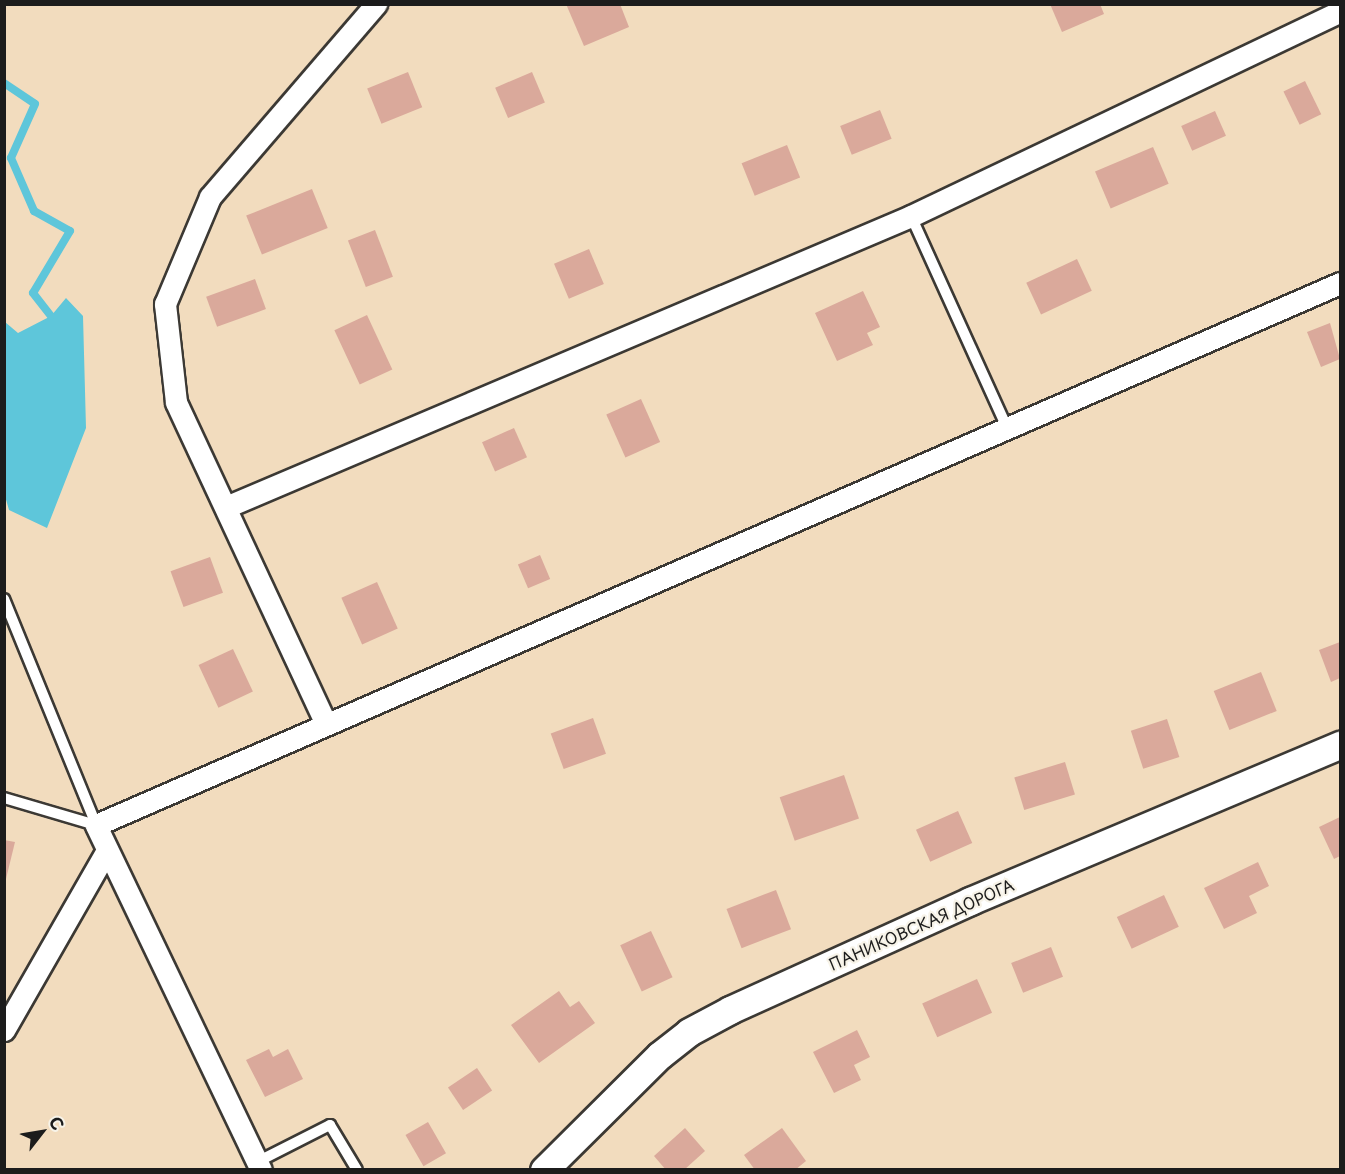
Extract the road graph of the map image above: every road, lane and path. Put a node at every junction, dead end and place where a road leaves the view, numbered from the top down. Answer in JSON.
{"nodes":[{"id":1,"x":376,"y":4,"type":"edge"},
{"id":2,"x":1341,"y":11,"type":"edge"},
{"id":3,"x":911,"y":216,"type":"junction"},
{"id":4,"x":1341,"y":283,"type":"edge"},
{"id":5,"x":1007,"y":428,"type":"junction"},
{"id":6,"x":226,"y":507,"type":"junction"},
{"id":7,"x":4,"y":599,"type":"edge"},
{"id":8,"x":326,"y":724,"type":"junction"},
{"id":9,"x":1341,"y":745,"type":"edge"},
{"id":10,"x":4,"y":798,"type":"edge"},
{"id":11,"x":96,"y":825,"type":"junction"},
{"id":12,"x":107,"y":850,"type":"junction"},
{"id":13,"x":4,"y":1030,"type":"edge"},
{"id":14,"x":259,"y":1166,"type":"edge"},
{"id":15,"x":357,"y":1170,"type":"edge"},
{"id":16,"x":544,"y":1170,"type":"edge"}],
"edges":[{"from":1,"to":6,"type":"street"},
{"from":2,"to":3,"type":"street"},
{"from":3,"to":5,"type":"lane"},
{"from":3,"to":6,"type":"street"},
{"from":4,"to":5,"type":"street"},
{"from":5,"to":8,"type":"street"},
{"from":6,"to":8,"type":"street"},
{"from":7,"to":11,"type":"lane"},
{"from":8,"to":11,"type":"street"},
{"from":9,"to":16,"type":"street","name":"ПАНИКОВСКАЯ ДОРОГА"},
{"from":10,"to":11,"type":"lane"},
{"from":11,"to":12,"type":"street"},
{"from":12,"to":13,"type":"street"},
{"from":12,"to":14,"type":"street"},
{"from":14,"to":15,"type":"lane"}]}
